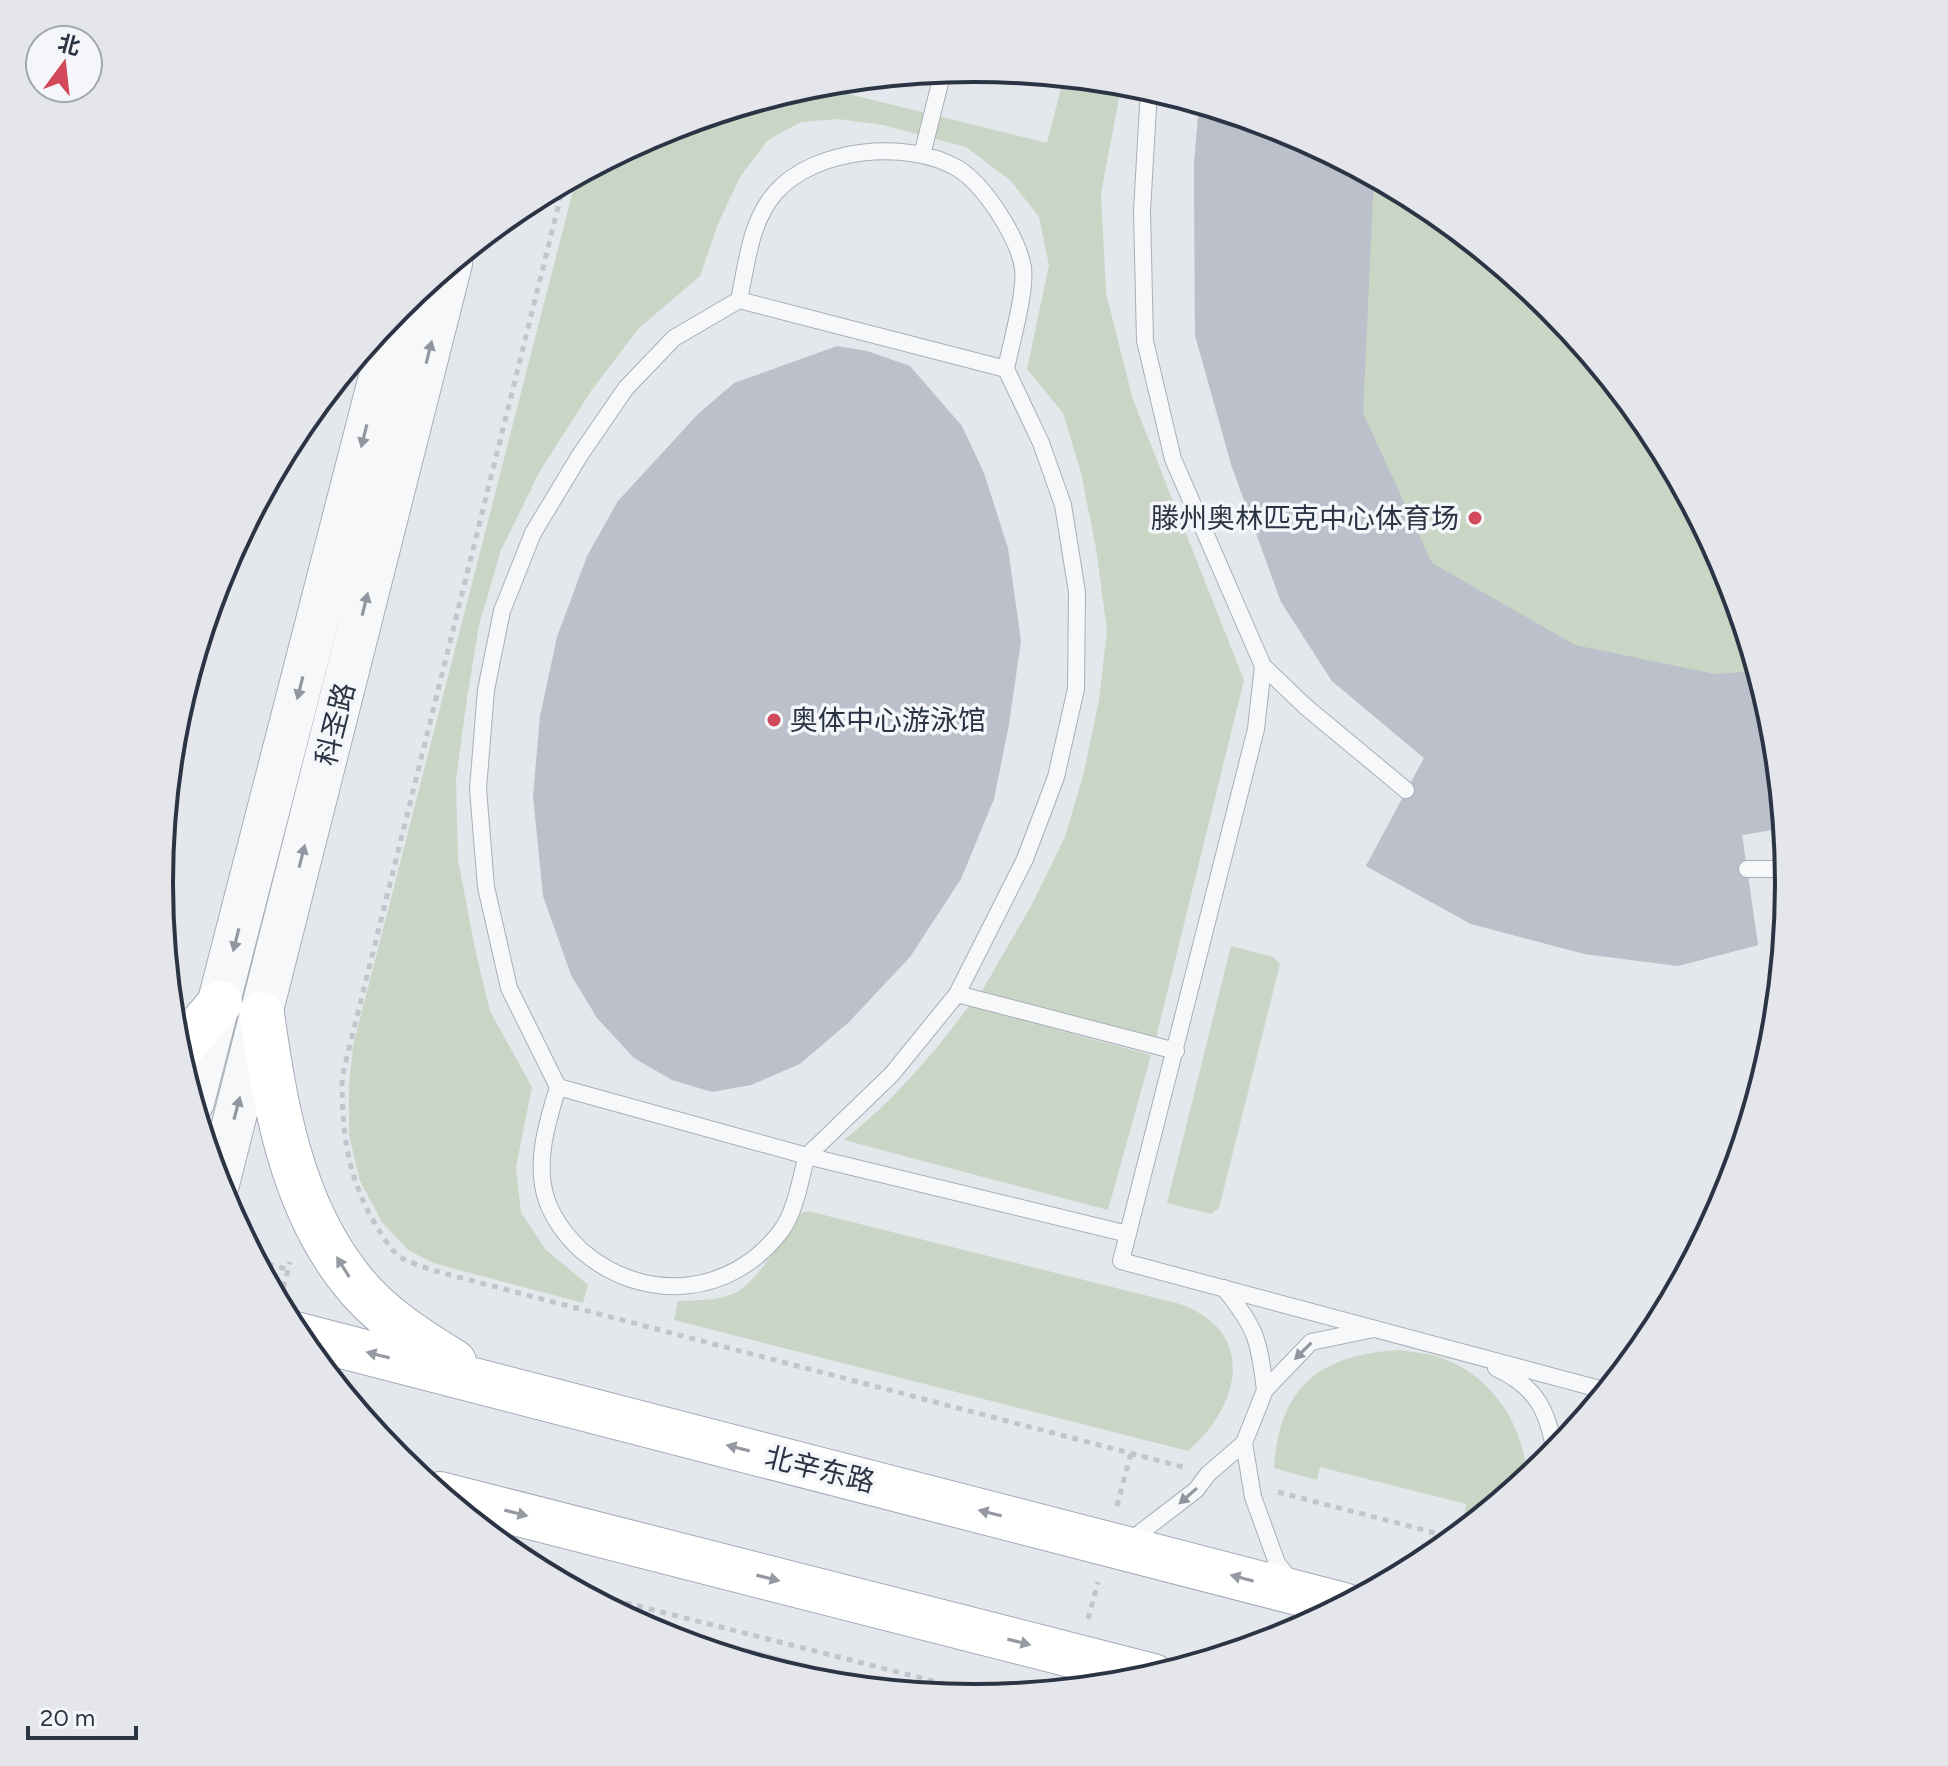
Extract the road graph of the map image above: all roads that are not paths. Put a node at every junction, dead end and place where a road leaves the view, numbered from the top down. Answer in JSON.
{"nodes":[{"id":1,"x":940,"y":83,"type":"edge"},
{"id":2,"x":1148,"y":101,"type":"edge"},
{"id":3,"x":922,"y":155,"type":"junction"},
{"id":4,"x":447,"y":281,"type":"edge"},
{"id":5,"x":739,"y":300,"type":"junction"},
{"id":6,"x":391,"y":335,"type":"edge"},
{"id":7,"x":1006,"y":369,"type":"junction"},
{"id":8,"x":1263,"y":666,"type":"junction"},
{"id":9,"x":1406,"y":790,"type":"dead end"},
{"id":10,"x":1747,"y":869,"type":"dead end"},
{"id":11,"x":1774,"y":869,"type":"edge"},
{"id":12,"x":957,"y":994,"type":"junction"},
{"id":13,"x":220,"y":1003,"type":"junction"},
{"id":14,"x":262,"y":1014,"type":"junction"},
{"id":15,"x":188,"y":1040,"type":"edge"},
{"id":16,"x":1176,"y":1051,"type":"junction"},
{"id":17,"x":198,"y":1083,"type":"edge"},
{"id":18,"x":558,"y":1087,"type":"junction"},
{"id":19,"x":807,"y":1156,"type":"junction"},
{"id":20,"x":224,"y":1162,"type":"edge"},
{"id":21,"x":1128,"y":1234,"type":"junction"},
{"id":22,"x":1224,"y":1288,"type":"junction"},
{"id":23,"x":1375,"y":1328,"type":"junction"},
{"id":24,"x":316,"y":1339,"type":"edge"},
{"id":25,"x":1465,"y":1353,"type":"junction"},
{"id":26,"x":490,"y":1384,"type":"junction"},
{"id":27,"x":1595,"y":1388,"type":"edge"},
{"id":28,"x":1265,"y":1390,"type":"junction"},
{"id":29,"x":1552,"y":1437,"type":"edge"},
{"id":30,"x":1244,"y":1443,"type":"junction"},
{"id":31,"x":468,"y":1503,"type":"edge"},
{"id":32,"x":1122,"y":1547,"type":"junction"},
{"id":33,"x":1300,"y":1594,"type":"junction"},
{"id":34,"x":1328,"y":1601,"type":"edge"},
{"id":35,"x":1127,"y":1669,"type":"edge"}],
"edges":[{"from":1,"to":3,"type":"lane"},
{"from":2,"to":8,"type":"lane"},
{"from":3,"to":5,"type":"lane"},
{"from":3,"to":7,"type":"lane"},
{"from":14,"to":4,"type":"street","name":"科圣路","one_way":true},
{"from":5,"to":7,"type":"lane"},
{"from":5,"to":18,"type":"lane"},
{"from":6,"to":13,"type":"street","name":"科圣路","one_way":true},
{"from":7,"to":12,"type":"lane"},
{"from":8,"to":9,"type":"lane"},
{"from":8,"to":16,"type":"lane"},
{"from":10,"to":11,"type":"lane"},
{"from":12,"to":16,"type":"lane"},
{"from":12,"to":19,"type":"lane"},
{"from":13,"to":15,"type":"main road"},
{"from":13,"to":17,"type":"street","name":"科圣路"},
{"from":20,"to":14,"type":"street","name":"科圣路","one_way":true},
{"from":26,"to":14,"type":"main road","one_way":true},
{"from":16,"to":21,"type":"lane"},
{"from":18,"to":19,"type":"lane"},
{"from":18,"to":19,"type":"lane"},
{"from":19,"to":21,"type":"lane"},
{"from":21,"to":22,"type":"lane"},
{"from":22,"to":23,"type":"lane"},
{"from":22,"to":28,"type":"lane"},
{"from":23,"to":25,"type":"lane"},
{"from":23,"to":28,"type":"lane","one_way":true},
{"from":26,"to":24,"type":"main road","name":"北辛东路","one_way":true},
{"from":25,"to":27,"type":"lane"},
{"from":25,"to":29,"type":"lane"},
{"from":32,"to":26,"type":"main road","name":"北辛东路","one_way":true},
{"from":28,"to":30,"type":"lane"},
{"from":30,"to":32,"type":"lane","one_way":true},
{"from":30,"to":33,"type":"lane"},
{"from":31,"to":35,"type":"main road","one_way":true},
{"from":33,"to":32,"type":"main road","name":"北辛东路","one_way":true},
{"from":33,"to":34,"type":"main road","name":"北辛东路"}]}
